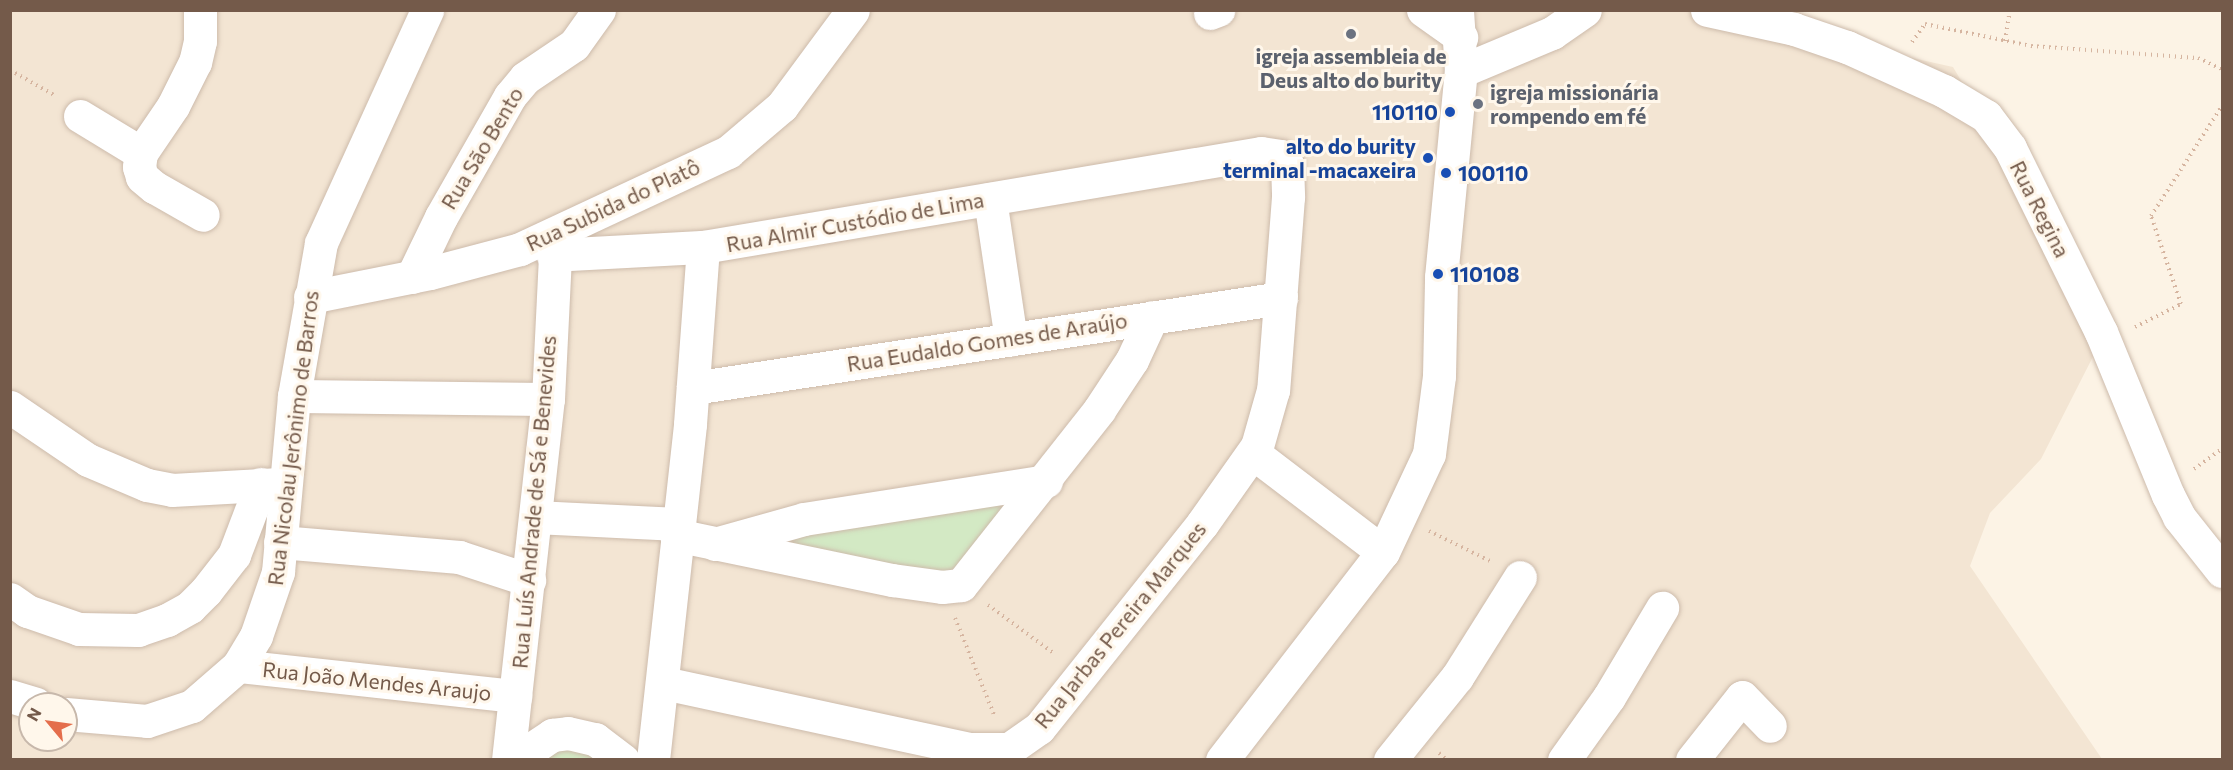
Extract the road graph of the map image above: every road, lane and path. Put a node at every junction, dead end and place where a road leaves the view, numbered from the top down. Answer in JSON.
{"nodes":[{"id":1,"x":200,"y":10,"type":"edge"},
{"id":2,"x":427,"y":10,"type":"edge"},
{"id":3,"x":599,"y":10,"type":"edge"},
{"id":4,"x":853,"y":10,"type":"edge"},
{"id":5,"x":1423,"y":10,"type":"edge"},
{"id":6,"x":1585,"y":10,"type":"edge"},
{"id":7,"x":1707,"y":10,"type":"edge"},
{"id":8,"x":2010,"y":10,"type":"edge"},
{"id":9,"x":1459,"y":24,"type":"edge"},
{"id":10,"x":2006,"y":41,"type":"junction"},
{"id":11,"x":1893,"y":69,"type":"junction"},
{"id":12,"x":2223,"y":69,"type":"edge"},
{"id":13,"x":10,"y":70,"type":"edge"},
{"id":14,"x":1461,"y":71,"type":"junction"},
{"id":15,"x":2223,"y":106,"type":"edge"},
{"id":16,"x":81,"y":116,"type":"joint"},
{"id":17,"x":141,"y":153,"type":"junction"},
{"id":18,"x":1281,"y":156,"type":"joint"},
{"id":19,"x":990,"y":199,"type":"junction"},
{"id":20,"x":203,"y":215,"type":"dead end"},
{"id":21,"x":555,"y":245,"type":"junction"},
{"id":22,"x":703,"y":247,"type":"junction"},
{"id":23,"x":412,"y":277,"type":"junction"},
{"id":24,"x":310,"y":297,"type":"junction"},
{"id":25,"x":1281,"y":298,"type":"junction"},
{"id":26,"x":1152,"y":316,"type":"junction"},
{"id":27,"x":1011,"y":339,"type":"junction"},
{"id":28,"x":2105,"y":343,"type":"junction"},
{"id":29,"x":693,"y":388,"type":"junction"},
{"id":30,"x":294,"y":396,"type":"junction"},
{"id":31,"x":548,"y":399,"type":"junction"},
{"id":32,"x":10,"y":407,"type":"edge"},
{"id":33,"x":1253,"y":453,"type":"junction"},
{"id":34,"x":1046,"y":480,"type":"junction"},
{"id":35,"x":274,"y":484,"type":"junction"},
{"id":36,"x":536,"y":517,"type":"junction"},
{"id":37,"x":1402,"y":517,"type":"junction"},
{"id":38,"x":677,"y":530,"type":"junction"},
{"id":39,"x":280,"y":542,"type":"junction"},
{"id":40,"x":714,"y":544,"type":"junction"},
{"id":41,"x":1383,"y":552,"type":"junction"},
{"id":42,"x":2223,"y":571,"type":"edge"},
{"id":43,"x":1520,"y":577,"type":"joint"},
{"id":44,"x":529,"y":580,"type":"junction"},
{"id":45,"x":951,"y":586,"type":"junction"},
{"id":46,"x":10,"y":599,"type":"edge"},
{"id":47,"x":1662,"y":608,"type":"dead end"},
{"id":48,"x":238,"y":666,"type":"junction"},
{"id":49,"x":1082,"y":674,"type":"junction"},
{"id":50,"x":663,"y":683,"type":"junction"},
{"id":51,"x":515,"y":696,"type":"junction"},
{"id":52,"x":78,"y":715,"type":"edge"},
{"id":53,"x":1770,"y":726,"type":"dead end"},
{"id":54,"x":1009,"y":749,"type":"junction"},
{"id":55,"x":508,"y":759,"type":"edge"},
{"id":56,"x":515,"y":759,"type":"edge"},
{"id":57,"x":623,"y":759,"type":"edge"},
{"id":58,"x":653,"y":759,"type":"edge"},
{"id":59,"x":1222,"y":759,"type":"edge"},
{"id":60,"x":1389,"y":759,"type":"edge"},
{"id":61,"x":1564,"y":759,"type":"edge"},
{"id":62,"x":1692,"y":759,"type":"edge"}],
"edges":[{"from":1,"to":17,"type":"street"},
{"from":2,"to":24,"type":"street","name":"Rua Nicolau Jerônimo de Barros"},
{"from":3,"to":23,"type":"street","name":"Rua São Bento"},
{"from":4,"to":21,"type":"street","name":"Rua Subida do Platô"},
{"from":5,"to":9,"type":"street"},
{"from":6,"to":14,"type":"street"},
{"from":7,"to":11,"type":"street","name":"Rua Regina"},
{"from":8,"to":10,"type":"path"},
{"from":9,"to":14,"type":"street"},
{"from":10,"to":11,"type":"path"},
{"from":10,"to":12,"type":"path"},
{"from":11,"to":28,"type":"street","name":"Rua Regina"},
{"from":13,"to":16,"type":"path"},
{"from":14,"to":37,"type":"street"},
{"from":15,"to":28,"type":"path"},
{"from":16,"to":17,"type":"street"},
{"from":17,"to":20,"type":"street"},
{"from":18,"to":19,"type":"street","name":"Rua Almir Custódio de Lima"},
{"from":18,"to":25,"type":"street","name":"Rua Jarbas Pereira Marques"},
{"from":19,"to":22,"type":"street","name":"Rua Almir Custódio de Lima"},
{"from":19,"to":27,"type":"street"},
{"from":21,"to":22,"type":"street"},
{"from":21,"to":23,"type":"street","name":"Rua Subida do Platô"},
{"from":21,"to":31,"type":"street","name":"Rua Luís Andrade de Sá e Benevides"},
{"from":22,"to":29,"type":"street","name":"Rua Almir Custódio de Lima"},
{"from":23,"to":24,"type":"street","name":"Rua Subida do Platô"},
{"from":24,"to":30,"type":"street","name":"Rua Nicolau Jerônimo de Barros"},
{"from":25,"to":26,"type":"street","name":"Rua Eudaldo Gomes de Araújo"},
{"from":25,"to":33,"type":"street","name":"Rua Jarbas Pereira Marques"},
{"from":26,"to":27,"type":"street","name":"Rua Eudaldo Gomes de Araújo"},
{"from":26,"to":34,"type":"street"},
{"from":27,"to":29,"type":"street","name":"Rua Eudaldo Gomes de Araújo"},
{"from":28,"to":42,"type":"street","name":"Rua Regina"},
{"from":29,"to":38,"type":"street","name":"Rua Almir Custódio de Lima"},
{"from":30,"to":31,"type":"street"},
{"from":30,"to":35,"type":"street","name":"Rua Nicolau Jerônimo de Barros"},
{"from":31,"to":36,"type":"street","name":"Rua Luís Andrade de Sá e Benevides"},
{"from":32,"to":35,"type":"street"},
{"from":33,"to":41,"type":"street"},
{"from":33,"to":49,"type":"street","name":"Rua Jarbas Pereira Marques"},
{"from":34,"to":40,"type":"street"},
{"from":34,"to":45,"type":"street"},
{"from":35,"to":39,"type":"street","name":"Rua Nicolau Jerônimo de Barros"},
{"from":35,"to":46,"type":"street"},
{"from":36,"to":38,"type":"street"},
{"from":36,"to":44,"type":"street","name":"Rua Luís Andrade de Sá e Benevides"},
{"from":37,"to":41,"type":"street"},
{"from":37,"to":43,"type":"path"},
{"from":38,"to":40,"type":"street"},
{"from":38,"to":50,"type":"street","name":"Rua Almir Custódio de Lima"},
{"from":39,"to":44,"type":"street"},
{"from":39,"to":48,"type":"street","name":"Rua Nicolau Jerônimo de Barros"},
{"from":40,"to":45,"type":"street"},
{"from":41,"to":59,"type":"street"},
{"from":43,"to":60,"type":"street"},
{"from":44,"to":51,"type":"street","name":"Rua Luís Andrade de Sá e Benevides"},
{"from":45,"to":49,"type":"path"},
{"from":45,"to":54,"type":"path"},
{"from":47,"to":61,"type":"street"},
{"from":48,"to":51,"type":"street","name":"Rua João Mendes Araujo"},
{"from":48,"to":52,"type":"street"},
{"from":49,"to":54,"type":"street","name":"Rua Jarbas Pereira Marques"},
{"from":50,"to":54,"type":"street"},
{"from":50,"to":58,"type":"street","name":"Rua Almir Custódio de Lima"},
{"from":51,"to":55,"type":"street","name":"Rua Luís Andrade de Sá e Benevides"},
{"from":53,"to":62,"type":"street"},
{"from":56,"to":57,"type":"street"}]}
